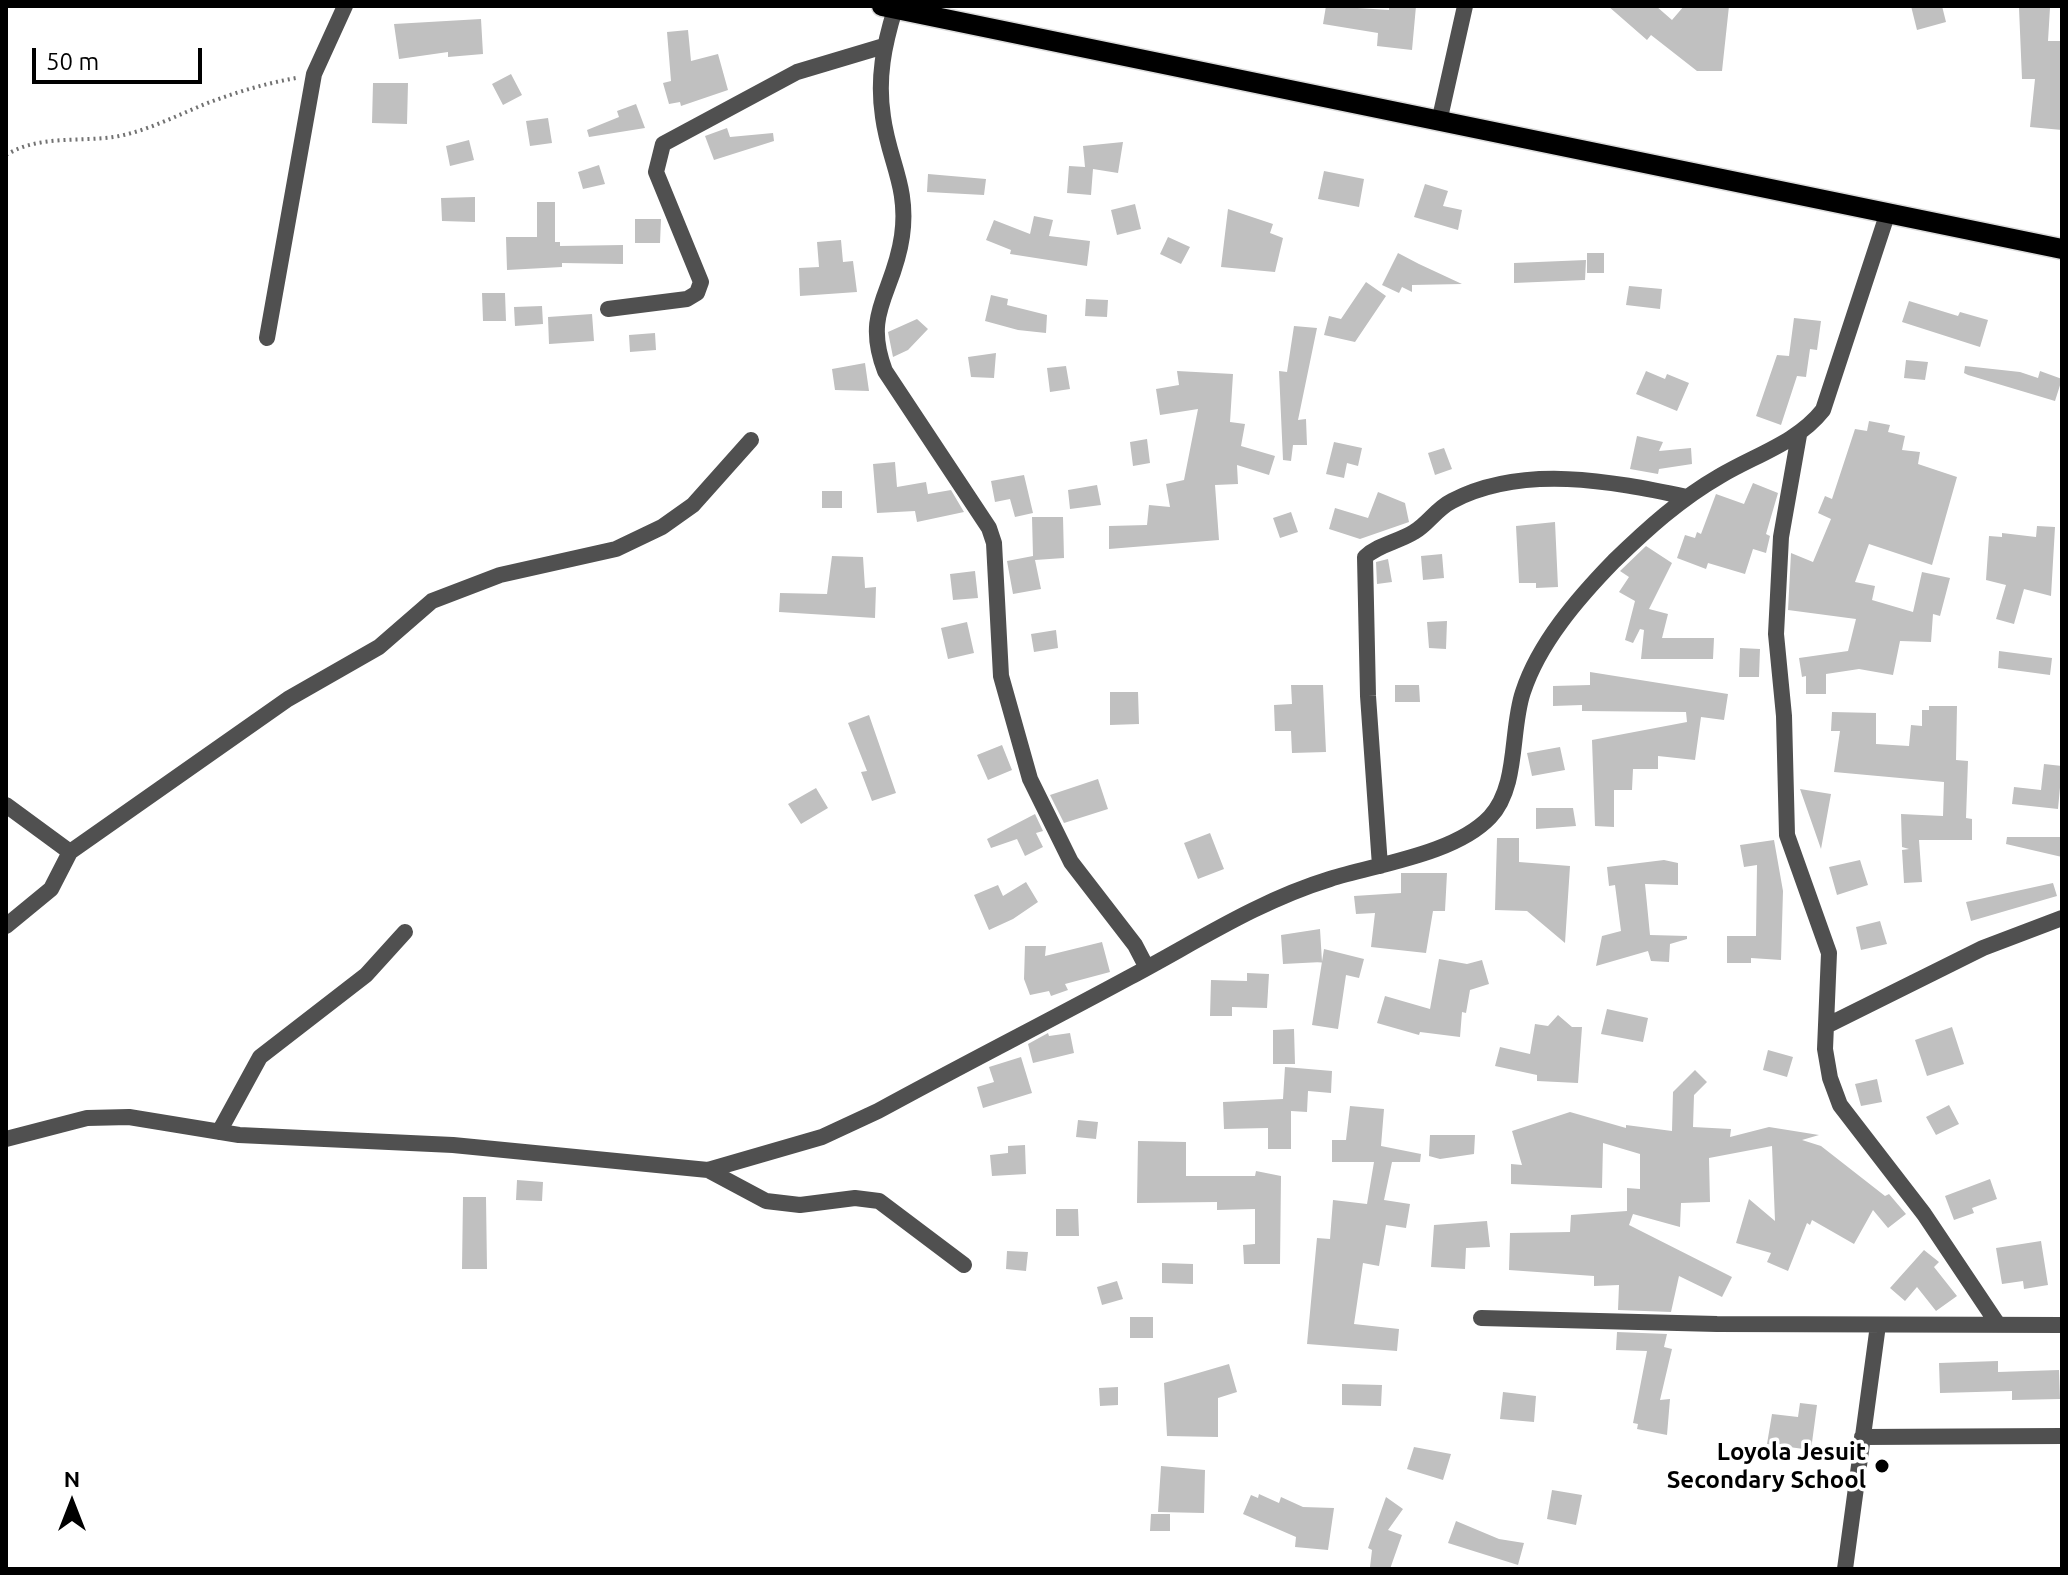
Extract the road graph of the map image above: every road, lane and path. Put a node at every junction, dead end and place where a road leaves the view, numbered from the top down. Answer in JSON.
{"nodes":[{"id":1,"x":345,"y":6,"type":"edge"},
{"id":2,"x":1465,"y":6,"type":"edge"},
{"id":3,"x":889,"y":7,"type":"edge"},
{"id":4,"x":884,"y":46,"type":"junction"},
{"id":5,"x":314,"y":74,"type":"junction"},
{"id":6,"x":1439,"y":122,"type":"junction"},
{"id":7,"x":6,"y":155,"type":"edge"},
{"id":8,"x":1888,"y":212,"type":"junction"},
{"id":9,"x":2062,"y":249,"type":"edge"},
{"id":10,"x":608,"y":309,"type":"dead end"},
{"id":11,"x":267,"y":338,"type":"dead end"},
{"id":12,"x":1799,"y":435,"type":"junction"},
{"id":13,"x":751,"y":440,"type":"dead end"},
{"id":14,"x":1687,"y":497,"type":"junction"},
{"id":15,"x":6,"y":805,"type":"edge"},
{"id":16,"x":70,"y":852,"type":"junction"},
{"id":17,"x":1380,"y":866,"type":"junction"},
{"id":18,"x":2062,"y":918,"type":"edge"},
{"id":19,"x":6,"y":926,"type":"edge"},
{"id":20,"x":405,"y":932,"type":"dead end"},
{"id":21,"x":1147,"y":968,"type":"junction"},
{"id":22,"x":1826,"y":1026,"type":"junction"},
{"id":23,"x":219,"y":1132,"type":"junction"},
{"id":24,"x":6,"y":1139,"type":"edge"},
{"id":25,"x":708,"y":1170,"type":"junction"},
{"id":26,"x":964,"y":1265,"type":"dead end"},
{"id":27,"x":1481,"y":1318,"type":"dead end"},
{"id":28,"x":1997,"y":1323,"type":"junction"},
{"id":29,"x":1878,"y":1325,"type":"junction"},
{"id":30,"x":2062,"y":1325,"type":"edge"},
{"id":31,"x":2062,"y":1436,"type":"edge"},
{"id":32,"x":1862,"y":1437,"type":"junction"},
{"id":33,"x":1845,"y":1569,"type":"edge"}],
"edges":[{"from":1,"to":5,"type":"street"},
{"from":2,"to":6,"type":"street"},
{"from":3,"to":4,"type":"street"},
{"from":3,"to":6,"type":"main road"},
{"from":4,"to":10,"type":"street"},
{"from":4,"to":21,"type":"street"},
{"from":5,"to":7,"type":"path"},
{"from":5,"to":11,"type":"street"},
{"from":6,"to":8,"type":"main road"},
{"from":8,"to":9,"type":"main road"},
{"from":8,"to":12,"type":"street"},
{"from":12,"to":14,"type":"street"},
{"from":12,"to":22,"type":"street"},
{"from":13,"to":16,"type":"street"},
{"from":14,"to":17,"type":"street"},
{"from":14,"to":17,"type":"street"},
{"from":15,"to":16,"type":"street"},
{"from":16,"to":19,"type":"street"},
{"from":17,"to":21,"type":"street"},
{"from":18,"to":22,"type":"street"},
{"from":20,"to":23,"type":"street"},
{"from":21,"to":25,"type":"street"},
{"from":22,"to":28,"type":"street"},
{"from":23,"to":24,"type":"street"},
{"from":23,"to":25,"type":"street"},
{"from":25,"to":26,"type":"street"},
{"from":27,"to":29,"type":"street"},
{"from":28,"to":29,"type":"street"},
{"from":28,"to":30,"type":"street"},
{"from":29,"to":32,"type":"street"},
{"from":31,"to":32,"type":"street"},
{"from":32,"to":33,"type":"street"}]}
